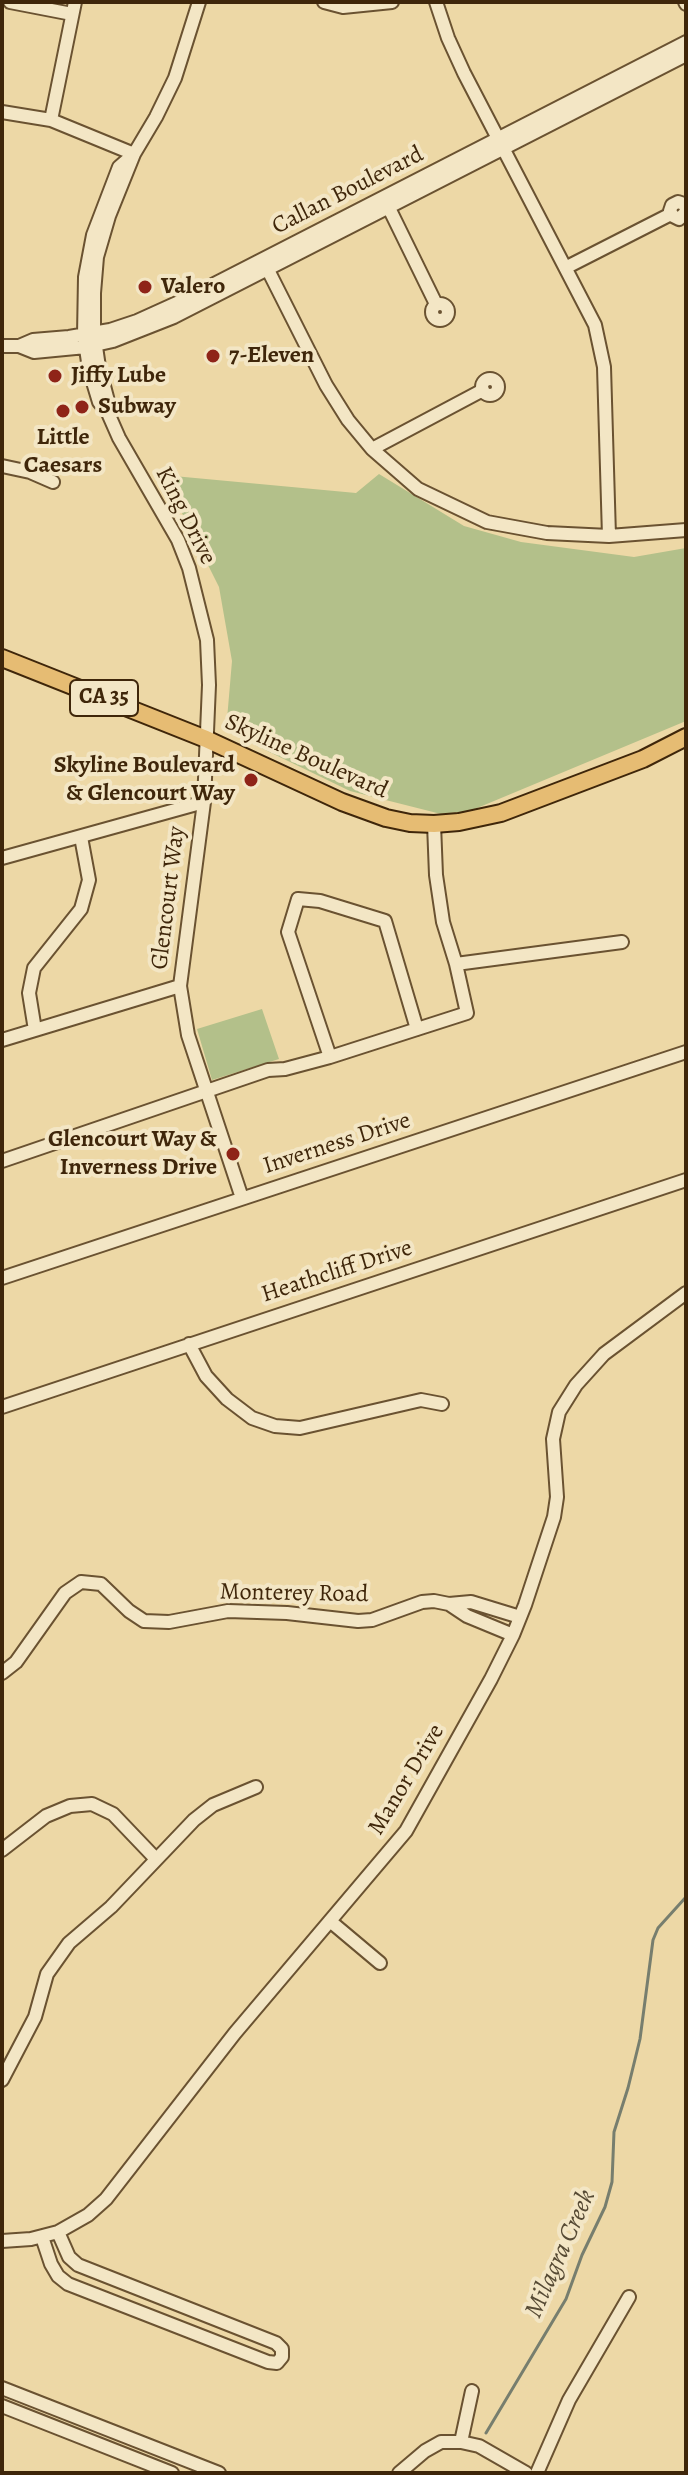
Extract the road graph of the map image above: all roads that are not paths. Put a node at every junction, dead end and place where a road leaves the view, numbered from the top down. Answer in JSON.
{"nodes":[{"id":1,"x":10,"y":2,"type":"edge"},
{"id":2,"x":199,"y":2,"type":"edge"},
{"id":3,"x":324,"y":2,"type":"edge"},
{"id":4,"x":392,"y":2,"type":"edge"},
{"id":5,"x":436,"y":2,"type":"edge"},
{"id":6,"x":73,"y":8,"type":"edge"},
{"id":7,"x":686,"y":42,"type":"edge"},
{"id":8,"x":686,"y":55,"type":"edge"},
{"id":9,"x":2,"y":112,"type":"edge"},
{"id":10,"x":51,"y":120,"type":"junction"},
{"id":11,"x":500,"y":143,"type":"junction"},
{"id":12,"x":134,"y":154,"type":"junction"},
{"id":13,"x":387,"y":203,"type":"junction"},
{"id":14,"x":686,"y":210,"type":"edge"},
{"id":15,"x":262,"y":267,"type":"junction"},
{"id":16,"x":567,"y":267,"type":"junction"},
{"id":17,"x":436,"y":304,"type":"dead end"},
{"id":18,"x":90,"y":340,"type":"junction"},
{"id":19,"x":2,"y":346,"type":"edge"},
{"id":20,"x":483,"y":390,"type":"dead end"},
{"id":21,"x":372,"y":449,"type":"junction"},
{"id":22,"x":2,"y":466,"type":"edge"},
{"id":23,"x":53,"y":482,"type":"dead end"},
{"id":24,"x":686,"y":530,"type":"edge"},
{"id":25,"x":609,"y":536,"type":"junction"},
{"id":26,"x":2,"y":658,"type":"edge"},
{"id":27,"x":686,"y":737,"type":"edge"},
{"id":28,"x":206,"y":739,"type":"junction"},
{"id":29,"x":204,"y":802,"type":"junction"},
{"id":30,"x":434,"y":824,"type":"junction"},
{"id":31,"x":81,"y":837,"type":"junction"},
{"id":32,"x":2,"y":858,"type":"edge"},
{"id":33,"x":622,"y":942,"type":"dead end"},
{"id":34,"x":456,"y":964,"type":"junction"},
{"id":35,"x":180,"y":986,"type":"junction"},
{"id":36,"x":417,"y":1029,"type":"junction"},
{"id":37,"x":35,"y":1030,"type":"junction"},
{"id":38,"x":2,"y":1040,"type":"edge"},
{"id":39,"x":686,"y":1052,"type":"edge"},
{"id":40,"x":330,"y":1057,"type":"junction"},
{"id":41,"x":205,"y":1091,"type":"junction"},
{"id":42,"x":2,"y":1161,"type":"edge"},
{"id":43,"x":686,"y":1180,"type":"edge"},
{"id":44,"x":242,"y":1198,"type":"junction"},
{"id":45,"x":2,"y":1278,"type":"edge"},
{"id":46,"x":686,"y":1293,"type":"edge"},
{"id":47,"x":189,"y":1344,"type":"junction"},
{"id":48,"x":442,"y":1404,"type":"dead end"},
{"id":49,"x":2,"y":1407,"type":"edge"},
{"id":50,"x":449,"y":1604,"type":"junction"},
{"id":51,"x":520,"y":1617,"type":"junction"},
{"id":52,"x":513,"y":1635,"type":"junction"},
{"id":53,"x":2,"y":1673,"type":"edge"},
{"id":54,"x":256,"y":1787,"type":"dead end"},
{"id":55,"x":2,"y":1850,"type":"edge"},
{"id":56,"x":155,"y":1858,"type":"junction"},
{"id":57,"x":330,"y":1921,"type":"junction"},
{"id":58,"x":380,"y":1963,"type":"dead end"},
{"id":59,"x":2,"y":2080,"type":"edge"},
{"id":60,"x":58,"y":2232,"type":"junction"},
{"id":61,"x":42,"y":2237,"type":"junction"},
{"id":62,"x":2,"y":2241,"type":"edge"},
{"id":63,"x":629,"y":2297,"type":"dead end"},
{"id":64,"x":2,"y":2388,"type":"edge"},
{"id":65,"x":472,"y":2391,"type":"dead end"},
{"id":66,"x":2,"y":2406,"type":"edge"},
{"id":67,"x":461,"y":2442,"type":"junction"},
{"id":68,"x":172,"y":2473,"type":"edge"},
{"id":69,"x":219,"y":2473,"type":"edge"},
{"id":70,"x":399,"y":2473,"type":"edge"},
{"id":71,"x":526,"y":2473,"type":"edge"},
{"id":72,"x":537,"y":2473,"type":"edge"}],
"edges":[{"from":1,"to":6,"type":"street"},
{"from":2,"to":12,"type":"street","name":"King Drive"},
{"from":3,"to":4,"type":"street"},
{"from":5,"to":11,"type":"street"},
{"from":6,"to":10,"type":"street"},
{"from":7,"to":11,"type":"street","name":"Callan Boulevard"},
{"from":8,"to":11,"type":"street","name":"Callan Boulevard"},
{"from":9,"to":10,"type":"street"},
{"from":10,"to":12,"type":"street"},
{"from":11,"to":13,"type":"street","name":"Callan Boulevard"},
{"from":11,"to":16,"type":"street"},
{"from":12,"to":18,"type":"street","name":"King Drive"},
{"from":13,"to":15,"type":"street","name":"Callan Boulevard"},
{"from":13,"to":17,"type":"street"},
{"from":14,"to":16,"type":"street"},
{"from":15,"to":18,"type":"street","name":"Callan Boulevard"},
{"from":15,"to":21,"type":"street"},
{"from":16,"to":25,"type":"street"},
{"from":18,"to":19,"type":"street","name":"Callan Boulevard"},
{"from":18,"to":28,"type":"street","name":"King Drive"},
{"from":20,"to":21,"type":"street"},
{"from":21,"to":25,"type":"street"},
{"from":22,"to":23,"type":"street"},
{"from":24,"to":25,"type":"street"},
{"from":26,"to":28,"type":"main road","name":"Skyline Boulevard","number":"CA 35"},
{"from":27,"to":30,"type":"main road","name":"Skyline Boulevard","number":"CA 35"},
{"from":28,"to":29,"type":"street","name":"Glencourt Way"},
{"from":28,"to":30,"type":"main road","name":"Skyline Boulevard","number":"CA 35"},
{"from":29,"to":31,"type":"street"},
{"from":29,"to":35,"type":"street","name":"Glencourt Way"},
{"from":30,"to":34,"type":"street"},
{"from":31,"to":32,"type":"street"},
{"from":31,"to":37,"type":"street"},
{"from":33,"to":34,"type":"street"},
{"from":34,"to":36,"type":"street"},
{"from":35,"to":37,"type":"street"},
{"from":35,"to":41,"type":"street","name":"Glencourt Way"},
{"from":36,"to":40,"type":"street"},
{"from":36,"to":40,"type":"street"},
{"from":37,"to":38,"type":"street"},
{"from":39,"to":44,"type":"street","name":"Inverness Drive"},
{"from":40,"to":41,"type":"street"},
{"from":41,"to":42,"type":"street"},
{"from":41,"to":44,"type":"street","name":"Glencourt Way"},
{"from":43,"to":47,"type":"street","name":"Heathcliff Drive"},
{"from":44,"to":45,"type":"street","name":"Inverness Drive"},
{"from":46,"to":51,"type":"street","name":"Manor Drive"},
{"from":47,"to":48,"type":"street"},
{"from":47,"to":49,"type":"street","name":"Heathcliff Drive"},
{"from":50,"to":51,"type":"street","name":"Monterey Road"},
{"from":50,"to":52,"type":"street"},
{"from":50,"to":53,"type":"street","name":"Monterey Road"},
{"from":51,"to":52,"type":"street","name":"Manor Drive"},
{"from":52,"to":57,"type":"street","name":"Manor Drive"},
{"from":54,"to":56,"type":"street"},
{"from":55,"to":56,"type":"street"},
{"from":56,"to":59,"type":"street"},
{"from":57,"to":58,"type":"street"},
{"from":57,"to":60,"type":"street","name":"Manor Drive"},
{"from":60,"to":61,"type":"street","name":"Manor Drive"},
{"from":60,"to":61,"type":"street"},
{"from":61,"to":62,"type":"street","name":"Manor Drive"},
{"from":63,"to":72,"type":"street"},
{"from":64,"to":69,"type":"street"},
{"from":65,"to":67,"type":"street"},
{"from":66,"to":68,"type":"street"},
{"from":67,"to":70,"type":"street"},
{"from":67,"to":71,"type":"street"}]}
